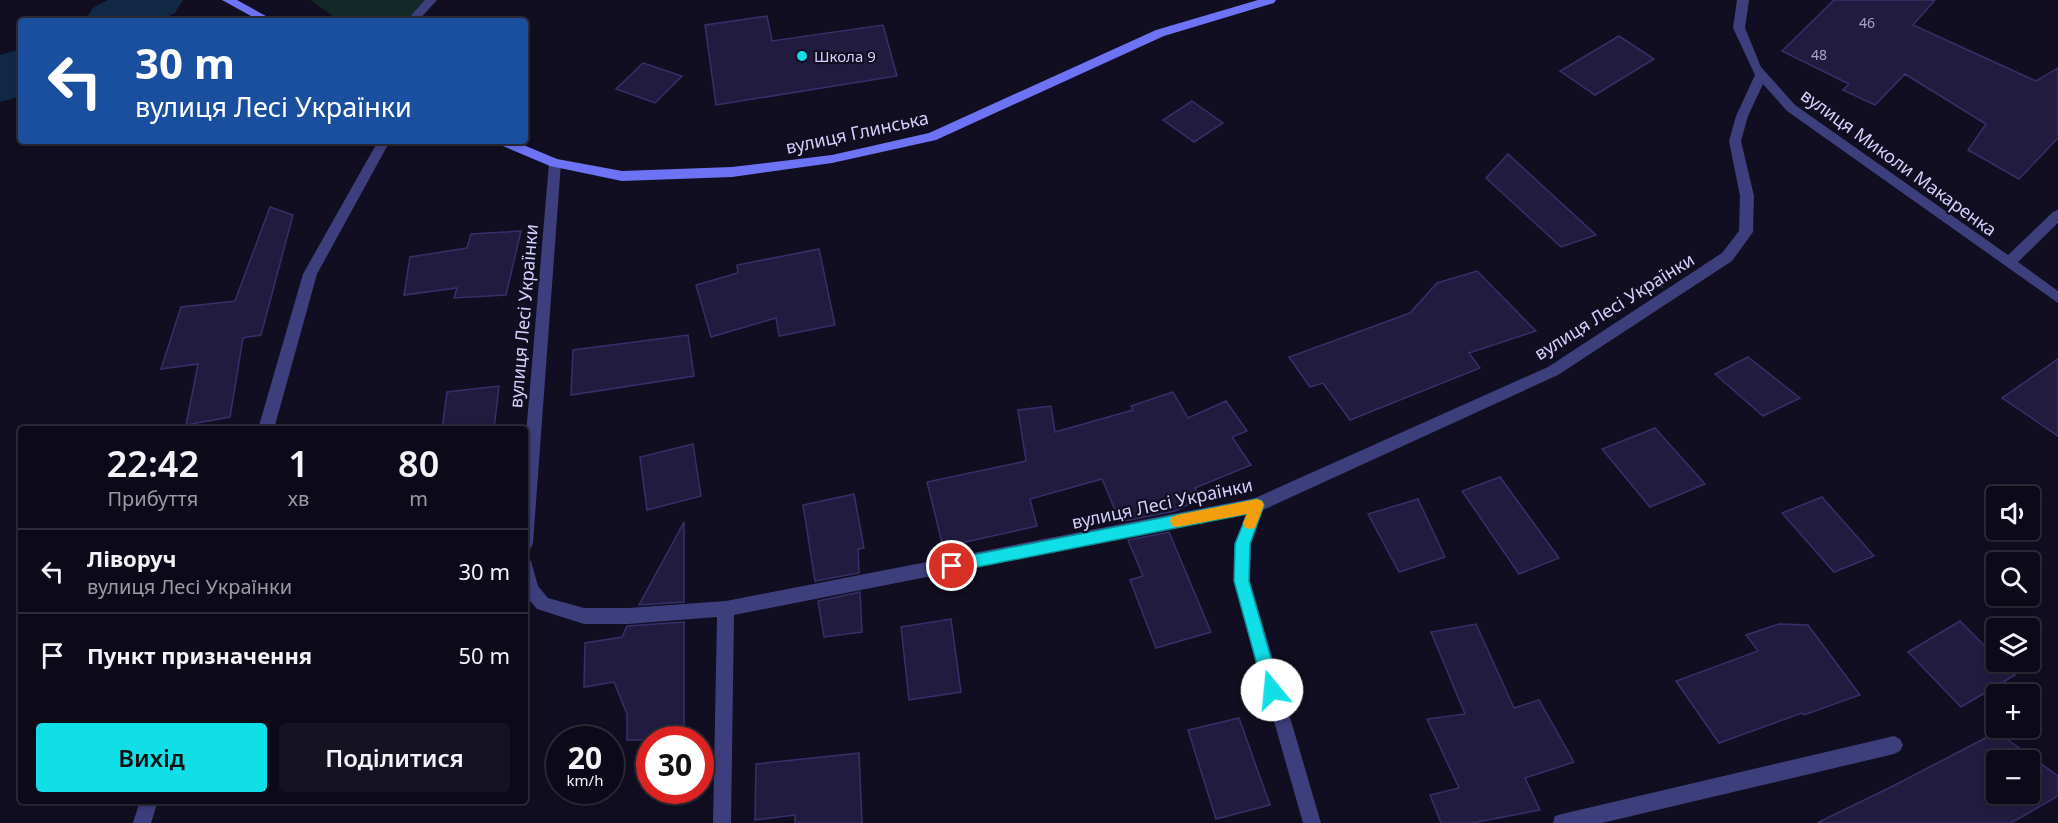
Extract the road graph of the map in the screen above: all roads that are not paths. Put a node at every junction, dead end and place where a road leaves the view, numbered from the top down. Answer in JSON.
{"nodes":[{"id":1,"x":228,"y":0,"type":"edge"},
{"id":2,"x":431,"y":0,"type":"edge"},
{"id":3,"x":1270,"y":0,"type":"edge"},
{"id":4,"x":1743,"y":0,"type":"edge"},
{"id":5,"x":263,"y":18,"type":"edge"},
{"id":6,"x":415,"y":18,"type":"edge"},
{"id":7,"x":1761,"y":75,"type":"junction"},
{"id":8,"x":382,"y":144,"type":"edge"},
{"id":9,"x":509,"y":144,"type":"edge"},
{"id":10,"x":555,"y":163,"type":"junction"},
{"id":11,"x":2058,"y":215,"type":"edge"},
{"id":12,"x":2009,"y":263,"type":"junction"},
{"id":13,"x":2058,"y":298,"type":"edge"},
{"id":14,"x":267,"y":426,"type":"edge"},
{"id":15,"x":528,"y":505,"type":"edge"},
{"id":16,"x":1257,"y":505,"type":"junction"},
{"id":17,"x":528,"y":578,"type":"edge"},
{"id":18,"x":726,"y":609,"type":"junction"},
{"id":19,"x":1894,"y":745,"type":"dead end"},
{"id":20,"x":149,"y":804,"type":"edge"},
{"id":21,"x":142,"y":823,"type":"edge"},
{"id":22,"x":722,"y":823,"type":"edge"},
{"id":23,"x":1312,"y":823,"type":"edge"},
{"id":24,"x":1562,"y":823,"type":"edge"}],
"edges":[{"from":1,"to":5,"type":"main road"},
{"from":2,"to":6,"type":"street"},
{"from":3,"to":10,"type":"main road","name":"вулиця Глинська"},
{"from":4,"to":7,"type":"street","name":"вулиця Миколи Макаренка"},
{"from":7,"to":12,"type":"street","name":"вулиця Миколи Макаренка"},
{"from":7,"to":16,"type":"street","name":"вулиця Лесі Українки"},
{"from":8,"to":14,"type":"street"},
{"from":9,"to":10,"type":"main road","name":"вулиця Глинська"},
{"from":10,"to":15,"type":"street","name":"вулиця Лесі Українки"},
{"from":11,"to":12,"type":"street"},
{"from":12,"to":13,"type":"street","name":"вулиця Миколи Макаренка"},
{"from":16,"to":18,"type":"street","name":"вулиця Лесі Українки"},
{"from":16,"to":23,"type":"street"},
{"from":17,"to":18,"type":"street","name":"вулиця Лесі Українки"},
{"from":18,"to":22,"type":"street"},
{"from":19,"to":24,"type":"street"},
{"from":20,"to":21,"type":"street"}]}
